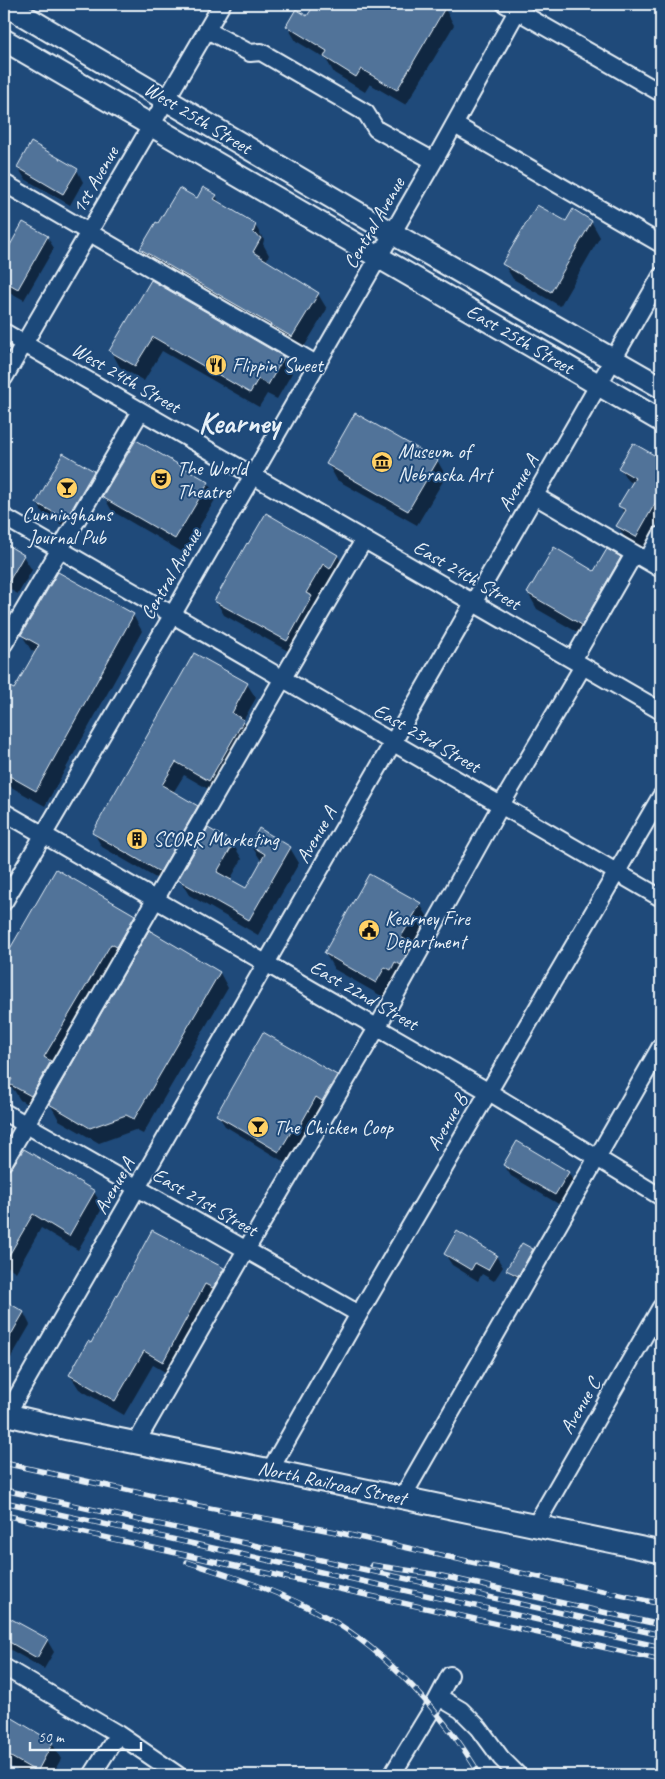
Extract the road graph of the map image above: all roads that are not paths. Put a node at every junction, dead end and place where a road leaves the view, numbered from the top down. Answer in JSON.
{"nodes":[{"id":1,"x":4,"y":4,"type":"edge"},
{"id":2,"x":222,"y":4,"type":"edge"},
{"id":3,"x":514,"y":6,"type":"edge"},
{"id":4,"x":207,"y":30,"type":"junction"},
{"id":5,"x":4,"y":40,"type":"edge"},
{"id":6,"x":661,"y":93,"type":"edge"},
{"id":7,"x":167,"y":99,"type":"junction"},
{"id":8,"x":152,"y":125,"type":"junction"},
{"id":9,"x":455,"y":125,"type":"junction"},
{"id":10,"x":434,"y":161,"type":"junction"},
{"id":11,"x":4,"y":183,"type":"edge"},
{"id":12,"x":89,"y":232,"type":"junction"},
{"id":13,"x":392,"y":233,"type":"junction"},
{"id":14,"x":661,"y":244,"type":"edge"},
{"id":15,"x":379,"y":257,"type":"junction"},
{"id":16,"x":661,"y":276,"type":"edge"},
{"id":17,"x":4,"y":332,"type":"edge"},
{"id":18,"x":24,"y":344,"type":"junction"},
{"id":19,"x":613,"y":359,"type":"junction"},
{"id":20,"x":316,"y":364,"type":"junction"},
{"id":21,"x":4,"y":378,"type":"edge"},
{"id":22,"x":599,"y":384,"type":"junction"},
{"id":23,"x":661,"y":387,"type":"edge"},
{"id":24,"x":141,"y":411,"type":"junction"},
{"id":25,"x":661,"y":421,"type":"edge"},
{"id":26,"x":252,"y":475,"type":"junction"},
{"id":27,"x":535,"y":496,"type":"junction"},
{"id":28,"x":4,"y":517,"type":"edge"},
{"id":29,"x":661,"y":535,"type":"edge"},
{"id":30,"x":364,"y":540,"type":"junction"},
{"id":31,"x":59,"y":549,"type":"junction"},
{"id":32,"x":640,"y":557,"type":"junction"},
{"id":33,"x":661,"y":569,"type":"edge"},
{"id":34,"x":474,"y":603,"type":"junction"},
{"id":35,"x":173,"y":614,"type":"junction"},
{"id":36,"x":4,"y":644,"type":"edge"},
{"id":37,"x":578,"y":663,"type":"junction"},
{"id":38,"x":282,"y":678,"type":"junction"},
{"id":39,"x":661,"y":711,"type":"edge"},
{"id":40,"x":393,"y":744,"type":"junction"},
{"id":41,"x":661,"y":796,"type":"edge"},
{"id":42,"x":502,"y":805,"type":"junction"},
{"id":43,"x":4,"y":812,"type":"edge"},
{"id":44,"x":43,"y":834,"type":"junction"},
{"id":45,"x":617,"y":872,"type":"junction"},
{"id":46,"x":661,"y":898,"type":"edge"},
{"id":47,"x":157,"y":899,"type":"junction"},
{"id":48,"x":4,"y":902,"type":"edge"},
{"id":49,"x":267,"y":962,"type":"junction"},
{"id":50,"x":377,"y":1028,"type":"junction"},
{"id":51,"x":661,"y":1046,"type":"edge"},
{"id":52,"x":489,"y":1092,"type":"junction"},
{"id":53,"x":4,"y":1112,"type":"edge"},
{"id":54,"x":26,"y":1124,"type":"junction"},
{"id":55,"x":596,"y":1159,"type":"junction"},
{"id":56,"x":4,"y":1162,"type":"edge"},
{"id":57,"x":137,"y":1188,"type":"junction"},
{"id":58,"x":661,"y":1197,"type":"edge"},
{"id":59,"x":246,"y":1250,"type":"junction"},
{"id":60,"x":661,"y":1307,"type":"edge"},
{"id":61,"x":359,"y":1314,"type":"junction"},
{"id":62,"x":6,"y":1414,"type":"edge"},
{"id":63,"x":136,"y":1443,"type":"junction"},
{"id":64,"x":270,"y":1470,"type":"junction"},
{"id":65,"x":402,"y":1498,"type":"junction"},
{"id":66,"x":535,"y":1526,"type":"junction"},
{"id":67,"x":661,"y":1552,"type":"edge"},
{"id":68,"x":4,"y":1667,"type":"edge"},
{"id":69,"x":450,"y":1675,"type":"dead end"},
{"id":70,"x":439,"y":1696,"type":"junction"},
{"id":71,"x":118,"y":1734,"type":"junction"},
{"id":72,"x":92,"y":1775,"type":"edge"},
{"id":73,"x":178,"y":1775,"type":"edge"},
{"id":74,"x":392,"y":1775,"type":"edge"},
{"id":75,"x":518,"y":1775,"type":"edge"}],
"edges":[{"from":1,"to":7,"type":"main road","name":"West 25th Street"},
{"from":2,"to":4,"type":"street","name":"1st Avenue"},
{"from":3,"to":6,"type":"street"},
{"from":3,"to":9,"type":"street","name":"Central Avenue"},
{"from":4,"to":7,"type":"street","name":"1st Avenue"},
{"from":4,"to":10,"type":"street"},
{"from":5,"to":8,"type":"main road","name":"West 25th Street"},
{"from":7,"to":8,"type":"street","name":"1st Avenue"},
{"from":7,"to":13,"type":"main road","name":"West 25th Street"},
{"from":8,"to":12,"type":"street","name":"1st Avenue"},
{"from":8,"to":15,"type":"main road","name":"West 25th Street"},
{"from":9,"to":10,"type":"street","name":"Central Avenue"},
{"from":9,"to":14,"type":"street"},
{"from":10,"to":13,"type":"street","name":"Central Avenue"},
{"from":11,"to":12,"type":"street"},
{"from":12,"to":18,"type":"street","name":"1st Avenue"},
{"from":12,"to":20,"type":"street"},
{"from":13,"to":15,"type":"street","name":"Central Avenue"},
{"from":13,"to":19,"type":"main road","name":"East 25th Street"},
{"from":15,"to":20,"type":"street","name":"Central Avenue"},
{"from":15,"to":22,"type":"main road","name":"East 25th Street"},
{"from":16,"to":19,"type":"street","name":"Avenue A"},
{"from":17,"to":18,"type":"street","name":"West 24th Street"},
{"from":18,"to":21,"type":"street","name":"1st Avenue"},
{"from":18,"to":24,"type":"street","name":"West 24th Street"},
{"from":19,"to":22,"type":"street","name":"Avenue A"},
{"from":19,"to":23,"type":"main road","name":"East 25th Street"},
{"from":20,"to":26,"type":"street","name":"Central Avenue"},
{"from":22,"to":25,"type":"main road","name":"East 25th Street"},
{"from":22,"to":27,"type":"street","name":"Avenue A"},
{"from":24,"to":26,"type":"street","name":"West 24th Street"},
{"from":24,"to":31,"type":"street"},
{"from":26,"to":30,"type":"street","name":"East 24th Street"},
{"from":26,"to":35,"type":"street","name":"Central Avenue"},
{"from":27,"to":32,"type":"street"},
{"from":27,"to":34,"type":"street","name":"Avenue A"},
{"from":28,"to":31,"type":"street","name":"East 23rd Street"},
{"from":29,"to":32,"type":"street"},
{"from":30,"to":34,"type":"street","name":"East 24th Street"},
{"from":30,"to":38,"type":"street"},
{"from":31,"to":35,"type":"street","name":"East 23rd Street"},
{"from":31,"to":36,"type":"street"},
{"from":32,"to":33,"type":"street"},
{"from":32,"to":37,"type":"street"},
{"from":34,"to":37,"type":"street","name":"East 24th Street"},
{"from":34,"to":40,"type":"street","name":"Avenue A"},
{"from":35,"to":38,"type":"street","name":"East 23rd Street"},
{"from":35,"to":44,"type":"street","name":"Central Avenue"},
{"from":37,"to":39,"type":"street","name":"East 24th Street"},
{"from":37,"to":42,"type":"street"},
{"from":38,"to":40,"type":"street","name":"East 23rd Street"},
{"from":38,"to":47,"type":"street"},
{"from":40,"to":42,"type":"street","name":"East 23rd Street"},
{"from":40,"to":49,"type":"street","name":"Avenue A"},
{"from":41,"to":45,"type":"street","name":"Avenue B"},
{"from":42,"to":45,"type":"street","name":"East 23rd Street"},
{"from":42,"to":50,"type":"street"},
{"from":43,"to":44,"type":"street","name":"East 22nd Street"},
{"from":44,"to":47,"type":"street","name":"East 22nd Street"},
{"from":44,"to":48,"type":"street","name":"Central Avenue"},
{"from":45,"to":46,"type":"street","name":"East 23rd Street"},
{"from":45,"to":52,"type":"street","name":"Avenue B"},
{"from":47,"to":49,"type":"street","name":"East 22nd Street"},
{"from":47,"to":54,"type":"street"},
{"from":49,"to":50,"type":"street","name":"East 22nd Street"},
{"from":49,"to":57,"type":"street","name":"Avenue A"},
{"from":50,"to":52,"type":"street","name":"East 22nd Street"},
{"from":50,"to":59,"type":"street"},
{"from":51,"to":55,"type":"street"},
{"from":52,"to":55,"type":"street","name":"East 22nd Street"},
{"from":52,"to":61,"type":"street","name":"Avenue B"},
{"from":53,"to":54,"type":"street","name":"East 21st Street"},
{"from":54,"to":56,"type":"street"},
{"from":54,"to":57,"type":"street","name":"East 21st Street"},
{"from":55,"to":58,"type":"street","name":"East 22nd Street"},
{"from":55,"to":65,"type":"street"},
{"from":57,"to":59,"type":"street","name":"East 21st Street"},
{"from":57,"to":62,"type":"street","name":"Avenue A"},
{"from":59,"to":61,"type":"street","name":"East 21st Street"},
{"from":59,"to":63,"type":"street"},
{"from":60,"to":66,"type":"street","name":"Avenue C"},
{"from":61,"to":64,"type":"street","name":"Avenue B"},
{"from":62,"to":63,"type":"main road","name":"North Railroad Street"},
{"from":63,"to":64,"type":"main road","name":"North Railroad Street"},
{"from":64,"to":65,"type":"main road","name":"North Railroad Street"},
{"from":65,"to":66,"type":"main road","name":"North Railroad Street"},
{"from":66,"to":67,"type":"main road","name":"North Railroad Street"},
{"from":68,"to":71,"type":"street"},
{"from":69,"to":70,"type":"street"},
{"from":70,"to":74,"type":"street"},
{"from":70,"to":75,"type":"street"},
{"from":71,"to":72,"type":"street"},
{"from":71,"to":73,"type":"street"}]}
